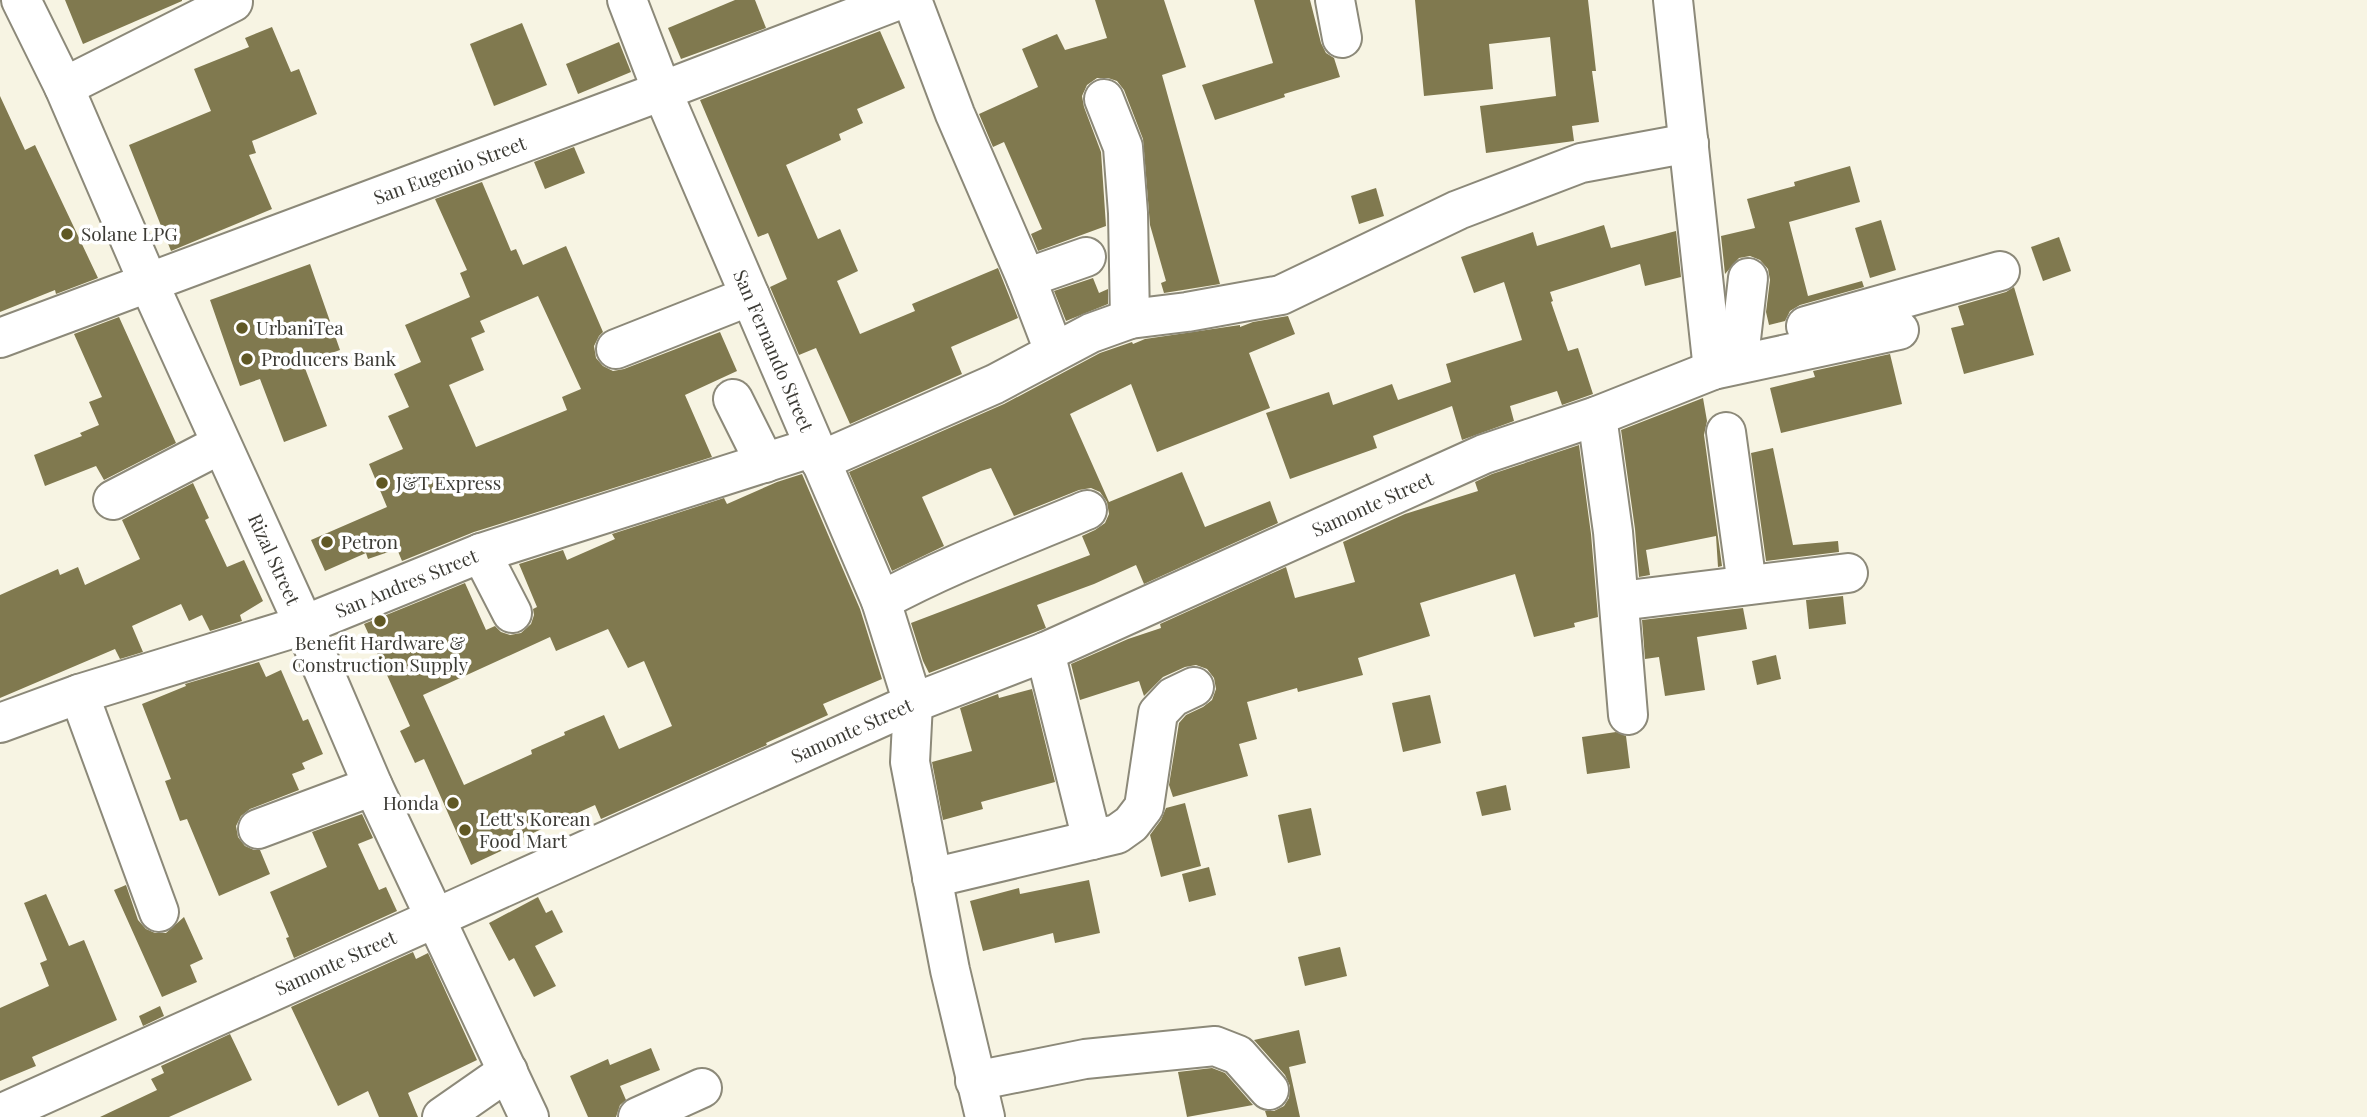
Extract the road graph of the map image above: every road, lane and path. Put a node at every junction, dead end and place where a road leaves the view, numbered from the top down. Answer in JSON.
{"nodes":[{"id":1,"x":21,"y":0,"type":"edge"},
{"id":2,"x":627,"y":0,"type":"edge"},
{"id":3,"x":899,"y":0,"type":"edge"},
{"id":4,"x":912,"y":0,"type":"edge"},
{"id":5,"x":1335,"y":0,"type":"edge"},
{"id":6,"x":1673,"y":0,"type":"edge"},
{"id":7,"x":233,"y":2,"type":"dead end"},
{"id":8,"x":1342,"y":38,"type":"dead end"},
{"id":9,"x":64,"y":87,"type":"junction"},
{"id":10,"x":662,"y":91,"type":"junction"},
{"id":11,"x":1104,"y":99,"type":"dead end"},
{"id":12,"x":1689,"y":143,"type":"junction"},
{"id":13,"x":1086,"y":257,"type":"dead end"},
{"id":14,"x":2000,"y":271,"type":"dead end"},
{"id":15,"x":1026,"y":278,"type":"junction"},
{"id":16,"x":1748,"y":278,"type":"dead end"},
{"id":17,"x":149,"y":284,"type":"junction"},
{"id":18,"x":750,"y":296,"type":"junction"},
{"id":19,"x":1130,"y":319,"type":"junction"},
{"id":20,"x":1899,"y":330,"type":"dead end"},
{"id":21,"x":0,"y":338,"type":"edge"},
{"id":22,"x":616,"y":349,"type":"dead end"},
{"id":23,"x":1054,"y":351,"type":"junction"},
{"id":24,"x":1722,"y":359,"type":"junction"},
{"id":25,"x":733,"y":399,"type":"dead end"},
{"id":26,"x":1597,"y":416,"type":"junction"},
{"id":27,"x":1727,"y":432,"type":"dead end"},
{"id":28,"x":221,"y":444,"type":"junction"},
{"id":29,"x":817,"y":454,"type":"junction"},
{"id":30,"x":765,"y":463,"type":"junction"},
{"id":31,"x":113,"y":500,"type":"dead end"},
{"id":32,"x":1087,"y":510,"type":"dead end"},
{"id":33,"x":481,"y":553,"type":"junction"},
{"id":34,"x":1848,"y":573,"type":"dead end"},
{"id":35,"x":1747,"y":585,"type":"junction"},
{"id":36,"x":881,"y":601,"type":"junction"},
{"id":37,"x":1620,"y":601,"type":"junction"},
{"id":38,"x":512,"y":613,"type":"dead end"},
{"id":39,"x":304,"y":625,"type":"junction"},
{"id":40,"x":1045,"y":652,"type":"junction"},
{"id":41,"x":1195,"y":687,"type":"dead end"},
{"id":42,"x":79,"y":694,"type":"junction"},
{"id":43,"x":913,"y":703,"type":"junction"},
{"id":44,"x":1628,"y":715,"type":"dead end"},
{"id":45,"x":0,"y":723,"type":"edge"},
{"id":46,"x":373,"y":786,"type":"junction"},
{"id":47,"x":258,"y":829,"type":"dead end"},
{"id":48,"x":1092,"y":840,"type":"junction"},
{"id":49,"x":932,"y":878,"type":"junction"},
{"id":50,"x":159,"y":912,"type":"dead end"},
{"id":51,"x":436,"y":916,"type":"junction"},
{"id":52,"x":508,"y":1071,"type":"junction"},
{"id":53,"x":975,"y":1081,"type":"junction"},
{"id":54,"x":702,"y":1088,"type":"dead end"},
{"id":55,"x":1269,"y":1090,"type":"dead end"},
{"id":56,"x":50,"y":1105,"type":"edge"},
{"id":57,"x":0,"y":1114,"type":"edge"},
{"id":58,"x":442,"y":1117,"type":"edge"},
{"id":59,"x":529,"y":1117,"type":"edge"},
{"id":60,"x":638,"y":1117,"type":"edge"},
{"id":61,"x":985,"y":1117,"type":"edge"}],
"edges":[{"from":1,"to":9,"type":"street","name":"Rizal Street"},
{"from":2,"to":10,"type":"street","name":"San Fernando Street"},
{"from":3,"to":10,"type":"street","name":"San Eugenio Street"},
{"from":4,"to":15,"type":"street"},
{"from":5,"to":8,"type":"street"},
{"from":6,"to":12,"type":"street"},
{"from":7,"to":9,"type":"street"},
{"from":9,"to":17,"type":"street","name":"Rizal Street"},
{"from":10,"to":17,"type":"street","name":"San Eugenio Street"},
{"from":10,"to":18,"type":"street","name":"San Fernando Street"},
{"from":11,"to":19,"type":"street"},
{"from":12,"to":19,"type":"street","name":"San Andres Street"},
{"from":12,"to":24,"type":"street"},
{"from":13,"to":15,"type":"street"},
{"from":14,"to":24,"type":"street"},
{"from":15,"to":23,"type":"street"},
{"from":16,"to":24,"type":"street"},
{"from":17,"to":21,"type":"street","name":"San Eugenio Street"},
{"from":17,"to":28,"type":"street","name":"Rizal Street"},
{"from":18,"to":22,"type":"street"},
{"from":18,"to":29,"type":"street","name":"San Fernando Street"},
{"from":19,"to":23,"type":"street","name":"San Andres Street"},
{"from":20,"to":24,"type":"street"},
{"from":23,"to":29,"type":"street","name":"San Andres Street"},
{"from":24,"to":26,"type":"street","name":"Samonte Street"},
{"from":25,"to":30,"type":"street"},
{"from":26,"to":37,"type":"street"},
{"from":26,"to":40,"type":"street","name":"Samonte Street"},
{"from":27,"to":35,"type":"street"},
{"from":28,"to":31,"type":"street"},
{"from":28,"to":39,"type":"street","name":"Rizal Street"},
{"from":29,"to":30,"type":"street","name":"San Andres Street"},
{"from":29,"to":36,"type":"street","name":"San Fernando Street"},
{"from":30,"to":33,"type":"street","name":"San Andres Street"},
{"from":32,"to":36,"type":"street"},
{"from":33,"to":38,"type":"street"},
{"from":33,"to":39,"type":"street","name":"San Andres Street"},
{"from":34,"to":35,"type":"street"},
{"from":35,"to":37,"type":"street"},
{"from":36,"to":43,"type":"street","name":"San Fernando Street"},
{"from":37,"to":44,"type":"street"},
{"from":39,"to":42,"type":"street","name":"San Andres Street"},
{"from":39,"to":46,"type":"street","name":"Rizal Street"},
{"from":40,"to":43,"type":"street","name":"Samonte Street"},
{"from":40,"to":48,"type":"street"},
{"from":41,"to":48,"type":"street"},
{"from":42,"to":45,"type":"street","name":"San Andres Street"},
{"from":42,"to":50,"type":"street"},
{"from":43,"to":49,"type":"street"},
{"from":43,"to":51,"type":"street","name":"Samonte Street"},
{"from":46,"to":47,"type":"street"},
{"from":46,"to":51,"type":"street","name":"Rizal Street"},
{"from":48,"to":49,"type":"street"},
{"from":49,"to":53,"type":"street"},
{"from":51,"to":52,"type":"street","name":"Rizal Street"},
{"from":51,"to":56,"type":"street","name":"Samonte Street"},
{"from":52,"to":58,"type":"street"},
{"from":52,"to":59,"type":"street","name":"Rizal Street"},
{"from":53,"to":55,"type":"street"},
{"from":53,"to":61,"type":"street"},
{"from":54,"to":60,"type":"street"},
{"from":56,"to":57,"type":"street","name":"Samonte Street"}]}
